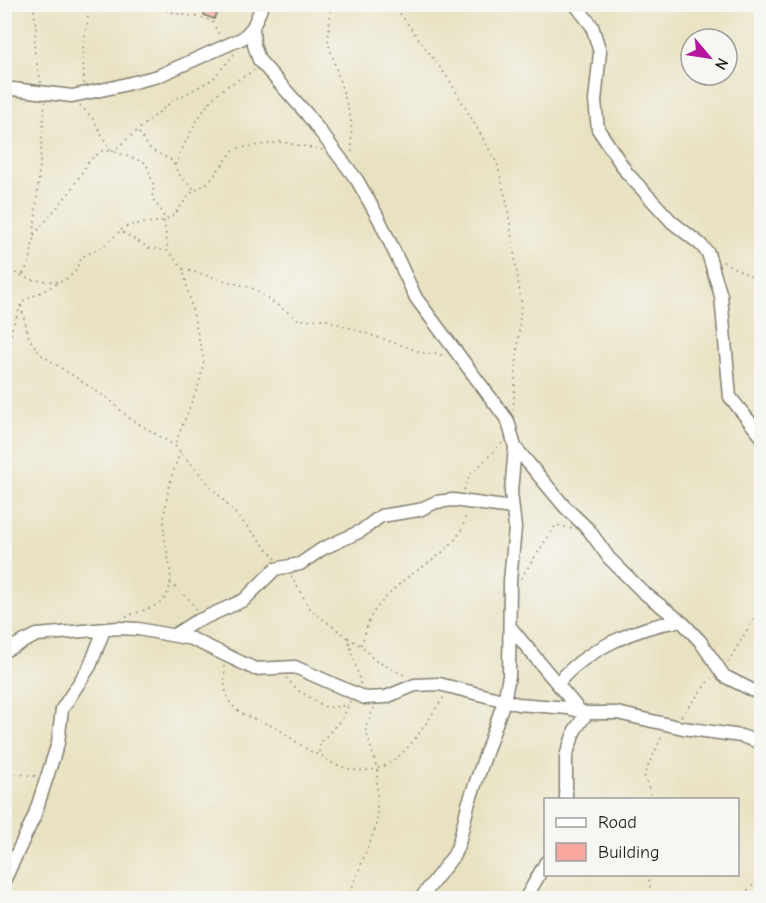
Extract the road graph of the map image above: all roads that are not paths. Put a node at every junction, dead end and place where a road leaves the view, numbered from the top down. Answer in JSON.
{"nodes":[{"id":1,"x":263,"y":4,"type":"edge"},
{"id":2,"x":574,"y":4,"type":"edge"},
{"id":3,"x":253,"y":27,"type":"junction"},
{"id":4,"x":4,"y":88,"type":"edge"},
{"id":5,"x":762,"y":436,"type":"edge"},
{"id":6,"x":515,"y":447,"type":"junction"},
{"id":7,"x":512,"y":508,"type":"junction"},
{"id":8,"x":680,"y":621,"type":"junction"},
{"id":9,"x":511,"y":628,"type":"junction"},
{"id":10,"x":104,"y":630,"type":"junction"},
{"id":11,"x":174,"y":635,"type":"junction"},
{"id":12,"x":4,"y":651,"type":"edge"},
{"id":13,"x":558,"y":683,"type":"junction"},
{"id":14,"x":762,"y":694,"type":"edge"},
{"id":15,"x":504,"y":701,"type":"junction"},
{"id":16,"x":583,"y":711,"type":"junction"},
{"id":17,"x":762,"y":743,"type":"edge"},
{"id":18,"x":566,"y":798,"type":"edge"},
{"id":19,"x":544,"y":867,"type":"edge"},
{"id":20,"x":4,"y":881,"type":"edge"},
{"id":21,"x":531,"y":896,"type":"edge"},
{"id":22,"x":421,"y":898,"type":"edge"}],
"edges":[{"from":1,"to":3,"type":"street"},
{"from":2,"to":5,"type":"street"},
{"from":3,"to":4,"type":"street"},
{"from":3,"to":6,"type":"street"},
{"from":6,"to":7,"type":"street"},
{"from":6,"to":8,"type":"street"},
{"from":7,"to":9,"type":"street"},
{"from":7,"to":11,"type":"street"},
{"from":8,"to":13,"type":"street"},
{"from":8,"to":14,"type":"street"},
{"from":9,"to":13,"type":"street"},
{"from":9,"to":15,"type":"street"},
{"from":10,"to":11,"type":"street"},
{"from":10,"to":12,"type":"street"},
{"from":10,"to":20,"type":"street"},
{"from":11,"to":15,"type":"street"},
{"from":13,"to":16,"type":"street"},
{"from":15,"to":16,"type":"street"},
{"from":15,"to":22,"type":"street"},
{"from":16,"to":17,"type":"street"},
{"from":16,"to":18,"type":"street"},
{"from":19,"to":21,"type":"street"}]}
